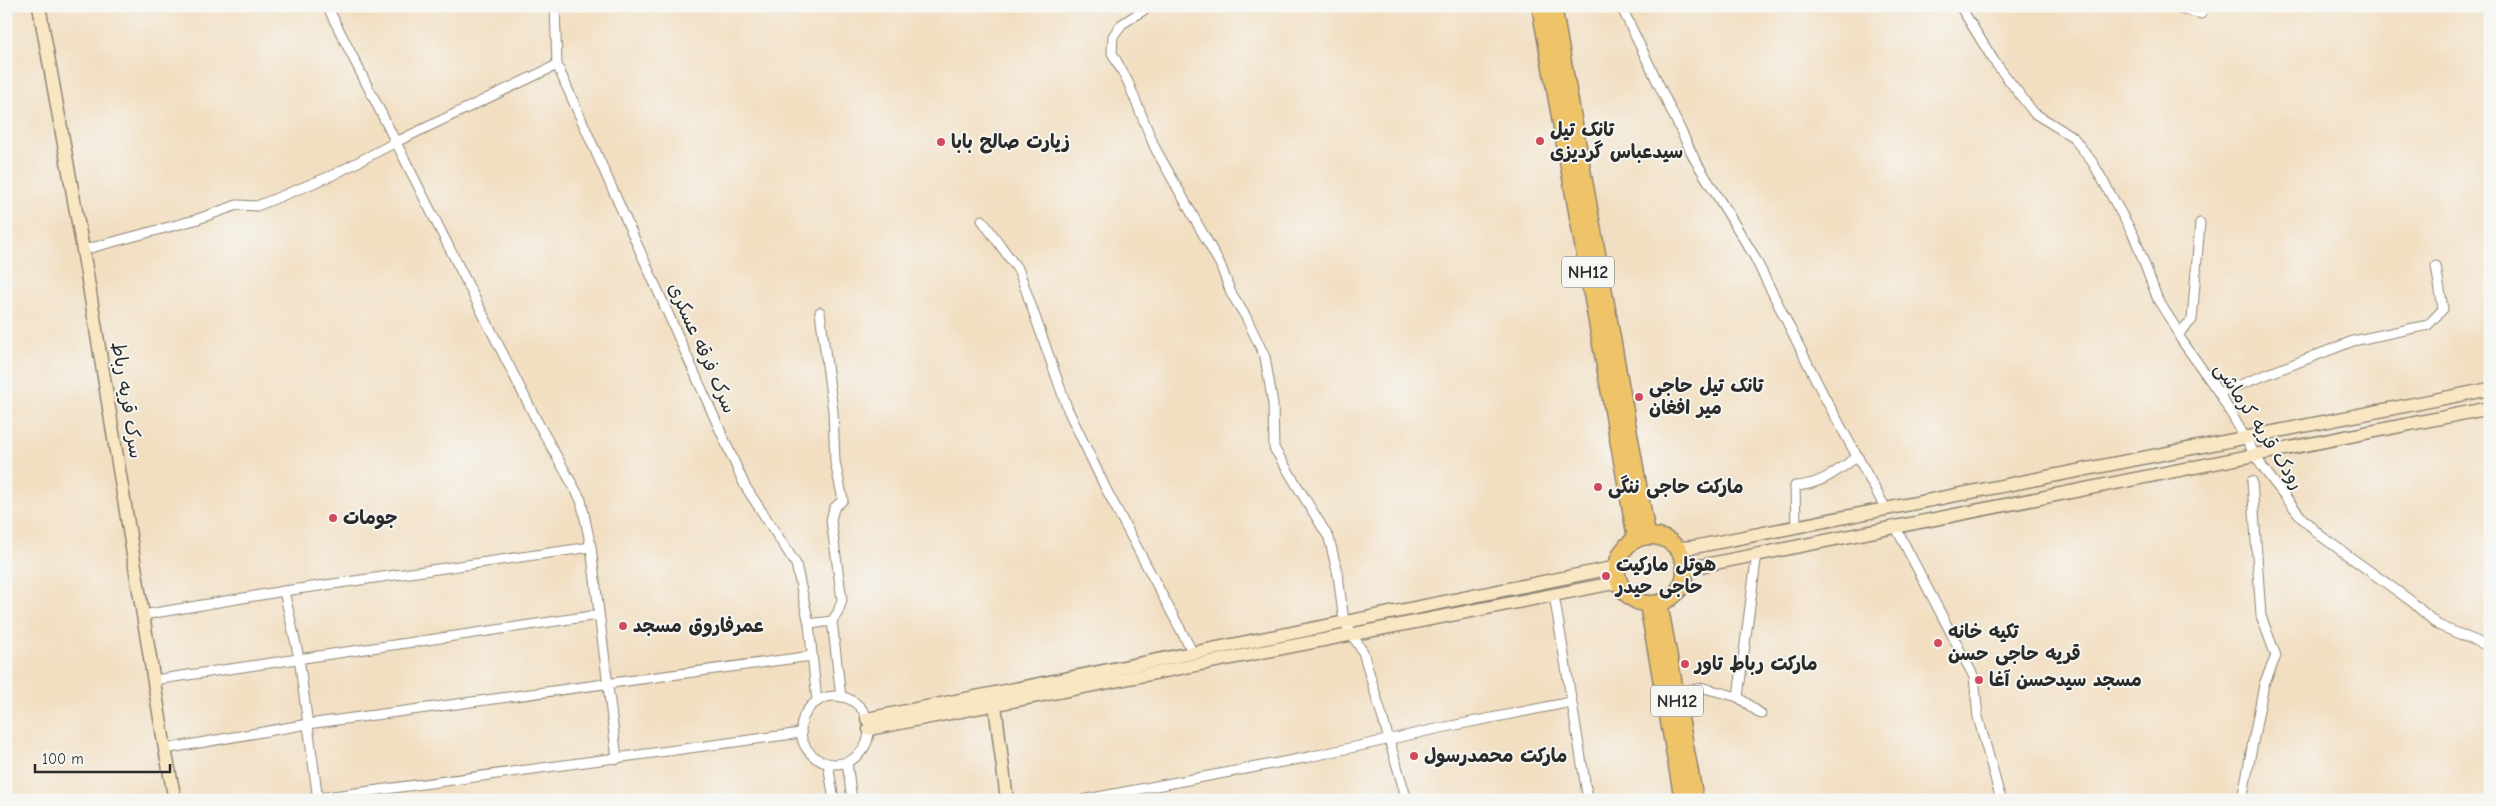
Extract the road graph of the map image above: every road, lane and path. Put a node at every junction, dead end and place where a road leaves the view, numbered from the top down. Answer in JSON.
{"nodes":[{"id":1,"x":39,"y":6,"type":"edge"},
{"id":2,"x":328,"y":6,"type":"edge"},
{"id":3,"x":555,"y":6,"type":"edge"},
{"id":4,"x":1150,"y":6,"type":"edge"},
{"id":5,"x":1540,"y":6,"type":"edge"},
{"id":6,"x":1553,"y":6,"type":"edge"},
{"id":7,"x":1622,"y":6,"type":"edge"},
{"id":8,"x":1960,"y":6,"type":"edge"},
{"id":9,"x":2173,"y":6,"type":"edge"},
{"id":10,"x":2203,"y":6,"type":"edge"},
{"id":11,"x":557,"y":65,"type":"junction"},
{"id":12,"x":396,"y":142,"type":"junction"},
{"id":13,"x":982,"y":220,"type":"dead end"},
{"id":14,"x":2200,"y":224,"type":"dead end"},
{"id":15,"x":83,"y":250,"type":"junction"},
{"id":16,"x":2436,"y":266,"type":"dead end"},
{"id":17,"x":820,"y":312,"type":"dead end"},
{"id":18,"x":2179,"y":333,"type":"junction"},
{"id":19,"x":2490,"y":389,"type":"edge"},
{"id":20,"x":2219,"y":392,"type":"junction"},
{"id":21,"x":2490,"y":408,"type":"edge"},
{"id":22,"x":2245,"y":438,"type":"junction"},
{"id":23,"x":2255,"y":455,"type":"junction"},
{"id":24,"x":1858,"y":456,"type":"junction"},
{"id":25,"x":2252,"y":481,"type":"dead end"},
{"id":26,"x":1886,"y":508,"type":"junction"},
{"id":27,"x":1796,"y":526,"type":"junction"},
{"id":28,"x":1895,"y":526,"type":"junction"},
{"id":29,"x":1641,"y":537,"type":"junction"},
{"id":30,"x":591,"y":547,"type":"junction"},
{"id":31,"x":1678,"y":548,"type":"junction"},
{"id":32,"x":1756,"y":553,"type":"junction"},
{"id":33,"x":1685,"y":569,"type":"junction"},
{"id":34,"x":1618,"y":575,"type":"junction"},
{"id":35,"x":284,"y":591,"type":"junction"},
{"id":36,"x":1554,"y":595,"type":"junction"},
{"id":37,"x":1654,"y":603,"type":"junction"},
{"id":38,"x":143,"y":615,"type":"junction"},
{"id":39,"x":598,"y":615,"type":"junction"},
{"id":40,"x":832,"y":621,"type":"junction"},
{"id":41,"x":1344,"y":622,"type":"junction"},
{"id":42,"x":809,"y":624,"type":"junction"},
{"id":43,"x":1352,"y":635,"type":"junction"},
{"id":44,"x":2490,"y":636,"type":"edge"},
{"id":45,"x":2488,"y":646,"type":"junction"},
{"id":46,"x":1193,"y":653,"type":"junction"},
{"id":47,"x":812,"y":656,"type":"junction"},
{"id":48,"x":2490,"y":656,"type":"edge"},
{"id":49,"x":299,"y":658,"type":"junction"},
{"id":50,"x":154,"y":680,"type":"junction"},
{"id":51,"x":608,"y":685,"type":"junction"},
{"id":52,"x":1675,"y":692,"type":"junction"},
{"id":53,"x":841,"y":697,"type":"junction"},
{"id":54,"x":1738,"y":697,"type":"junction"},
{"id":55,"x":817,"y":702,"type":"junction"},
{"id":56,"x":1571,"y":702,"type":"junction"},
{"id":57,"x":995,"y":704,"type":"junction"},
{"id":58,"x":1761,"y":714,"type":"dead end"},
{"id":59,"x":308,"y":724,"type":"junction"},
{"id":60,"x":868,"y":724,"type":"junction"},
{"id":61,"x":801,"y":733,"type":"junction"},
{"id":62,"x":1391,"y":739,"type":"junction"},
{"id":63,"x":165,"y":749,"type":"junction"},
{"id":64,"x":618,"y":759,"type":"junction"},
{"id":65,"x":847,"y":762,"type":"junction"},
{"id":66,"x":828,"y":764,"type":"junction"},
{"id":67,"x":318,"y":799,"type":"edge"},
{"id":68,"x":175,"y":800,"type":"edge"},
{"id":69,"x":304,"y":800,"type":"edge"},
{"id":70,"x":834,"y":800,"type":"edge"},
{"id":71,"x":852,"y":800,"type":"edge"},
{"id":72,"x":1007,"y":800,"type":"edge"},
{"id":73,"x":1082,"y":800,"type":"edge"},
{"id":74,"x":1407,"y":800,"type":"edge"},
{"id":75,"x":1588,"y":800,"type":"edge"},
{"id":76,"x":1683,"y":800,"type":"edge"},
{"id":77,"x":1695,"y":800,"type":"edge"},
{"id":78,"x":2001,"y":800,"type":"edge"},
{"id":79,"x":2242,"y":800,"type":"edge"}],
"edges":[{"from":1,"to":15,"type":"street","name":"سرک قریه رباط"},
{"from":2,"to":12,"type":"street"},
{"from":3,"to":11,"type":"street","name":"سرک فرقه عسکری"},
{"from":4,"to":41,"type":"street"},
{"from":5,"to":29,"type":"highway","number":"NH12"},
{"from":6,"to":29,"type":"highway","number":"NH12"},
{"from":7,"to":24,"type":"street"},
{"from":8,"to":18,"type":"street","name":"رودک قریه کرماشی"},
{"from":9,"to":10,"type":"street"},
{"from":11,"to":12,"type":"street"},
{"from":11,"to":42,"type":"street","name":"سرک فرقه عسکری"},
{"from":12,"to":15,"type":"street"},
{"from":12,"to":30,"type":"street"},
{"from":13,"to":46,"type":"street"},
{"from":14,"to":18,"type":"street"},
{"from":15,"to":38,"type":"street","name":"سرک قریه رباط"},
{"from":16,"to":20,"type":"street"},
{"from":17,"to":40,"type":"street"},
{"from":18,"to":20,"type":"street","name":"رودک قریه کرماشی"},
{"from":19,"to":22,"type":"street"},
{"from":20,"to":22,"type":"street","name":"رودک قریه کرماشی"},
{"from":21,"to":23,"type":"street"},
{"from":22,"to":23,"type":"street","name":"رودک قریه کرماشی"},
{"from":22,"to":26,"type":"street"},
{"from":23,"to":28,"type":"street"},
{"from":23,"to":45,"type":"street","name":"رودک قریه کرماشی"},
{"from":24,"to":26,"type":"street"},
{"from":24,"to":27,"type":"street"},
{"from":25,"to":79,"type":"street"},
{"from":26,"to":27,"type":"street"},
{"from":27,"to":31,"type":"street"},
{"from":28,"to":32,"type":"street"},
{"from":28,"to":78,"type":"street"},
{"from":29,"to":31,"type":"highway"},
{"from":29,"to":34,"type":"highway"},
{"from":30,"to":35,"type":"street"},
{"from":30,"to":39,"type":"street"},
{"from":31,"to":33,"type":"highway"},
{"from":32,"to":33,"type":"street"},
{"from":32,"to":54,"type":"street"},
{"from":33,"to":37,"type":"highway"},
{"from":34,"to":36,"type":"street"},
{"from":34,"to":37,"type":"highway"},
{"from":34,"to":41,"type":"street"},
{"from":35,"to":38,"type":"street"},
{"from":35,"to":49,"type":"street"},
{"from":36,"to":43,"type":"street"},
{"from":36,"to":56,"type":"street"},
{"from":37,"to":52,"type":"highway","number":"NH12"},
{"from":37,"to":76,"type":"highway","number":"NH12"},
{"from":38,"to":50,"type":"street","name":"سرک قریه رباط"},
{"from":39,"to":49,"type":"street"},
{"from":39,"to":51,"type":"street"},
{"from":40,"to":42,"type":"street"},
{"from":40,"to":53,"type":"street"},
{"from":41,"to":43,"type":"street"},
{"from":41,"to":46,"type":"street"},
{"from":42,"to":47,"type":"street","name":"سرک فرقه عسکری"},
{"from":43,"to":57,"type":"street"},
{"from":43,"to":62,"type":"street"},
{"from":44,"to":45,"type":"street"},
{"from":45,"to":48,"type":"street"},
{"from":46,"to":60,"type":"street"},
{"from":47,"to":51,"type":"street"},
{"from":47,"to":55,"type":"street","name":"سرک فرقه عسکری"},
{"from":49,"to":50,"type":"street"},
{"from":49,"to":59,"type":"street"},
{"from":50,"to":63,"type":"street","name":"سرک قریه رباط"},
{"from":51,"to":59,"type":"street"},
{"from":51,"to":64,"type":"street"},
{"from":52,"to":54,"type":"street"},
{"from":52,"to":77,"type":"highway","number":"NH12"},
{"from":53,"to":55,"type":"street"},
{"from":53,"to":60,"type":"street"},
{"from":54,"to":58,"type":"street"},
{"from":55,"to":61,"type":"street"},
{"from":56,"to":62,"type":"street"},
{"from":56,"to":75,"type":"street"},
{"from":57,"to":60,"type":"street"},
{"from":57,"to":72,"type":"street"},
{"from":59,"to":63,"type":"street"},
{"from":59,"to":67,"type":"street"},
{"from":60,"to":65,"type":"street"},
{"from":61,"to":64,"type":"street"},
{"from":61,"to":66,"type":"street"},
{"from":62,"to":73,"type":"street"},
{"from":62,"to":74,"type":"street"},
{"from":63,"to":68,"type":"street","name":"سرک قریه رباط"},
{"from":64,"to":67,"type":"street"},
{"from":65,"to":66,"type":"street"},
{"from":65,"to":71,"type":"street"},
{"from":66,"to":70,"type":"street"},
{"from":67,"to":69,"type":"street"}]}
